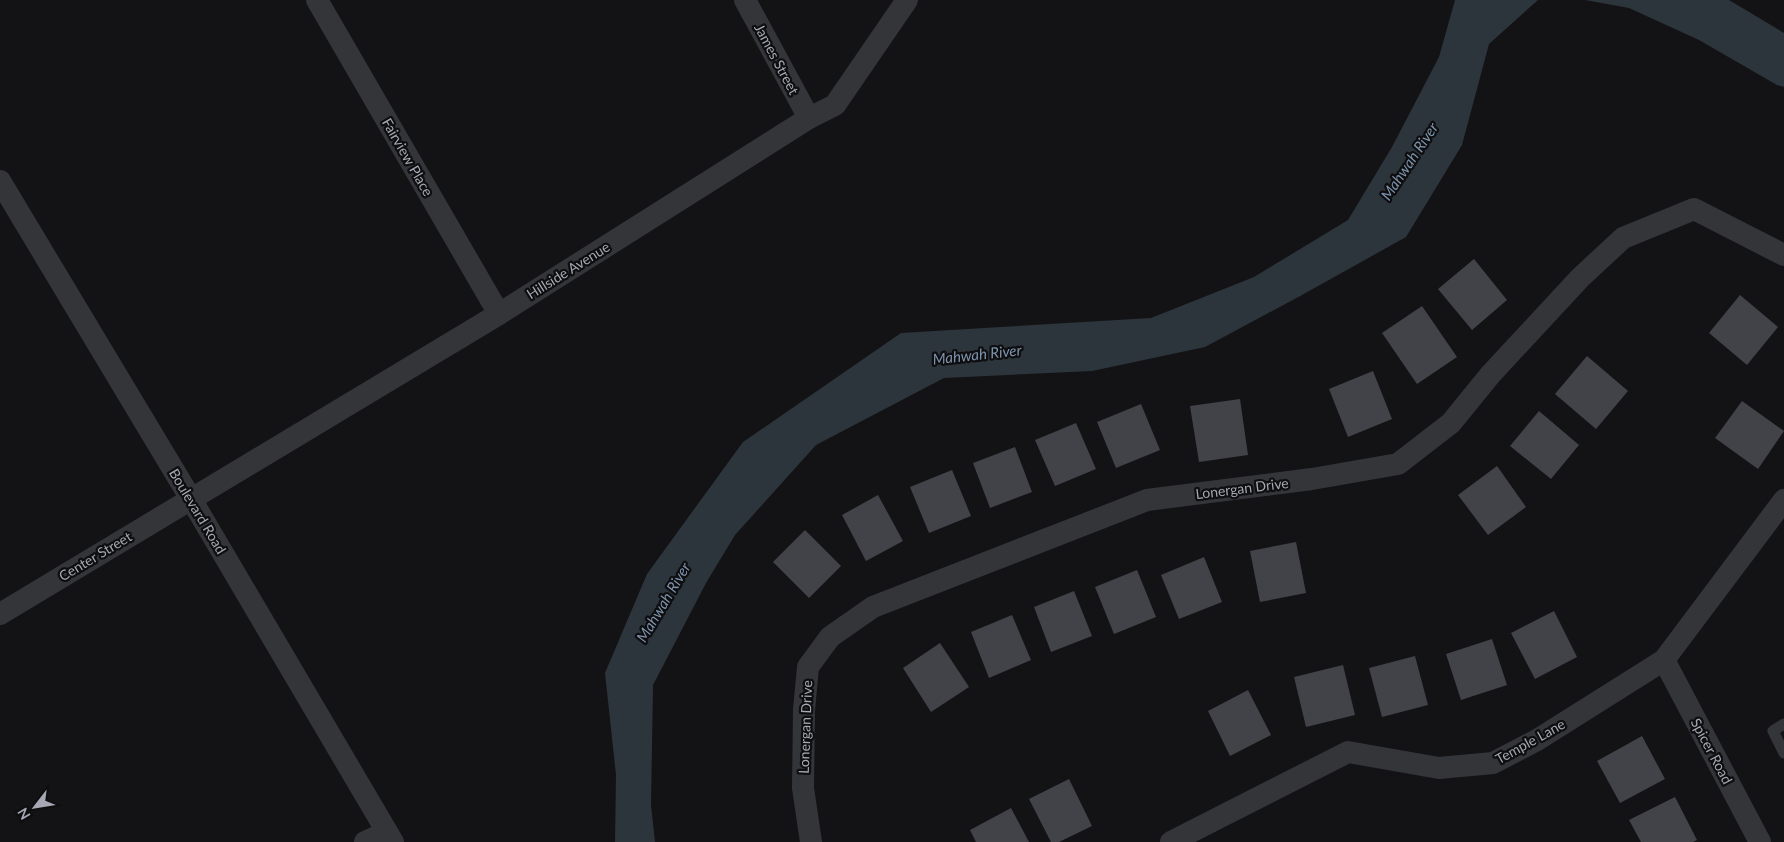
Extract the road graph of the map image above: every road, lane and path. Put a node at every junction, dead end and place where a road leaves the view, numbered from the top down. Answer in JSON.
{"nodes":[{"id":1,"x":317,"y":0,"type":"edge"},
{"id":2,"x":745,"y":0,"type":"edge"},
{"id":3,"x":907,"y":0,"type":"edge"},
{"id":4,"x":809,"y":118,"type":"junction"},
{"id":5,"x":2,"y":188,"type":"edge"},
{"id":6,"x":1784,"y":255,"type":"edge"},
{"id":7,"x":499,"y":314,"type":"junction"},
{"id":8,"x":191,"y":499,"type":"junction"},
{"id":9,"x":1784,"y":500,"type":"edge"},
{"id":10,"x":0,"y":614,"type":"edge"},
{"id":11,"x":1664,"y":660,"type":"junction"},
{"id":12,"x":1784,"y":724,"type":"edge"},
{"id":13,"x":1784,"y":753,"type":"edge"},
{"id":14,"x":390,"y":837,"type":"edge"},
{"id":15,"x":365,"y":842,"type":"edge"},
{"id":16,"x":811,"y":842,"type":"edge"},
{"id":17,"x":1171,"y":842,"type":"edge"},
{"id":18,"x":1760,"y":842,"type":"edge"}],
"edges":[{"from":1,"to":7,"type":"street","name":"Fairview Place"},
{"from":2,"to":4,"type":"street","name":"James Street"},
{"from":3,"to":4,"type":"street","name":"Hillside Avenue"},
{"from":4,"to":7,"type":"street","name":"Hillside Avenue"},
{"from":5,"to":8,"type":"street","name":"Boulevard Road"},
{"from":6,"to":16,"type":"street","name":"Lonergan Drive"},
{"from":7,"to":8,"type":"street","name":"Hillside Avenue"},
{"from":8,"to":10,"type":"street","name":"Center Street"},
{"from":8,"to":14,"type":"street","name":"Boulevard Road"},
{"from":9,"to":11,"type":"street","name":"Temple Lane"},
{"from":11,"to":17,"type":"street","name":"Temple Lane"},
{"from":11,"to":18,"type":"street","name":"Spicer Road"},
{"from":12,"to":13,"type":"lane"},
{"from":14,"to":15,"type":"street"}]}
